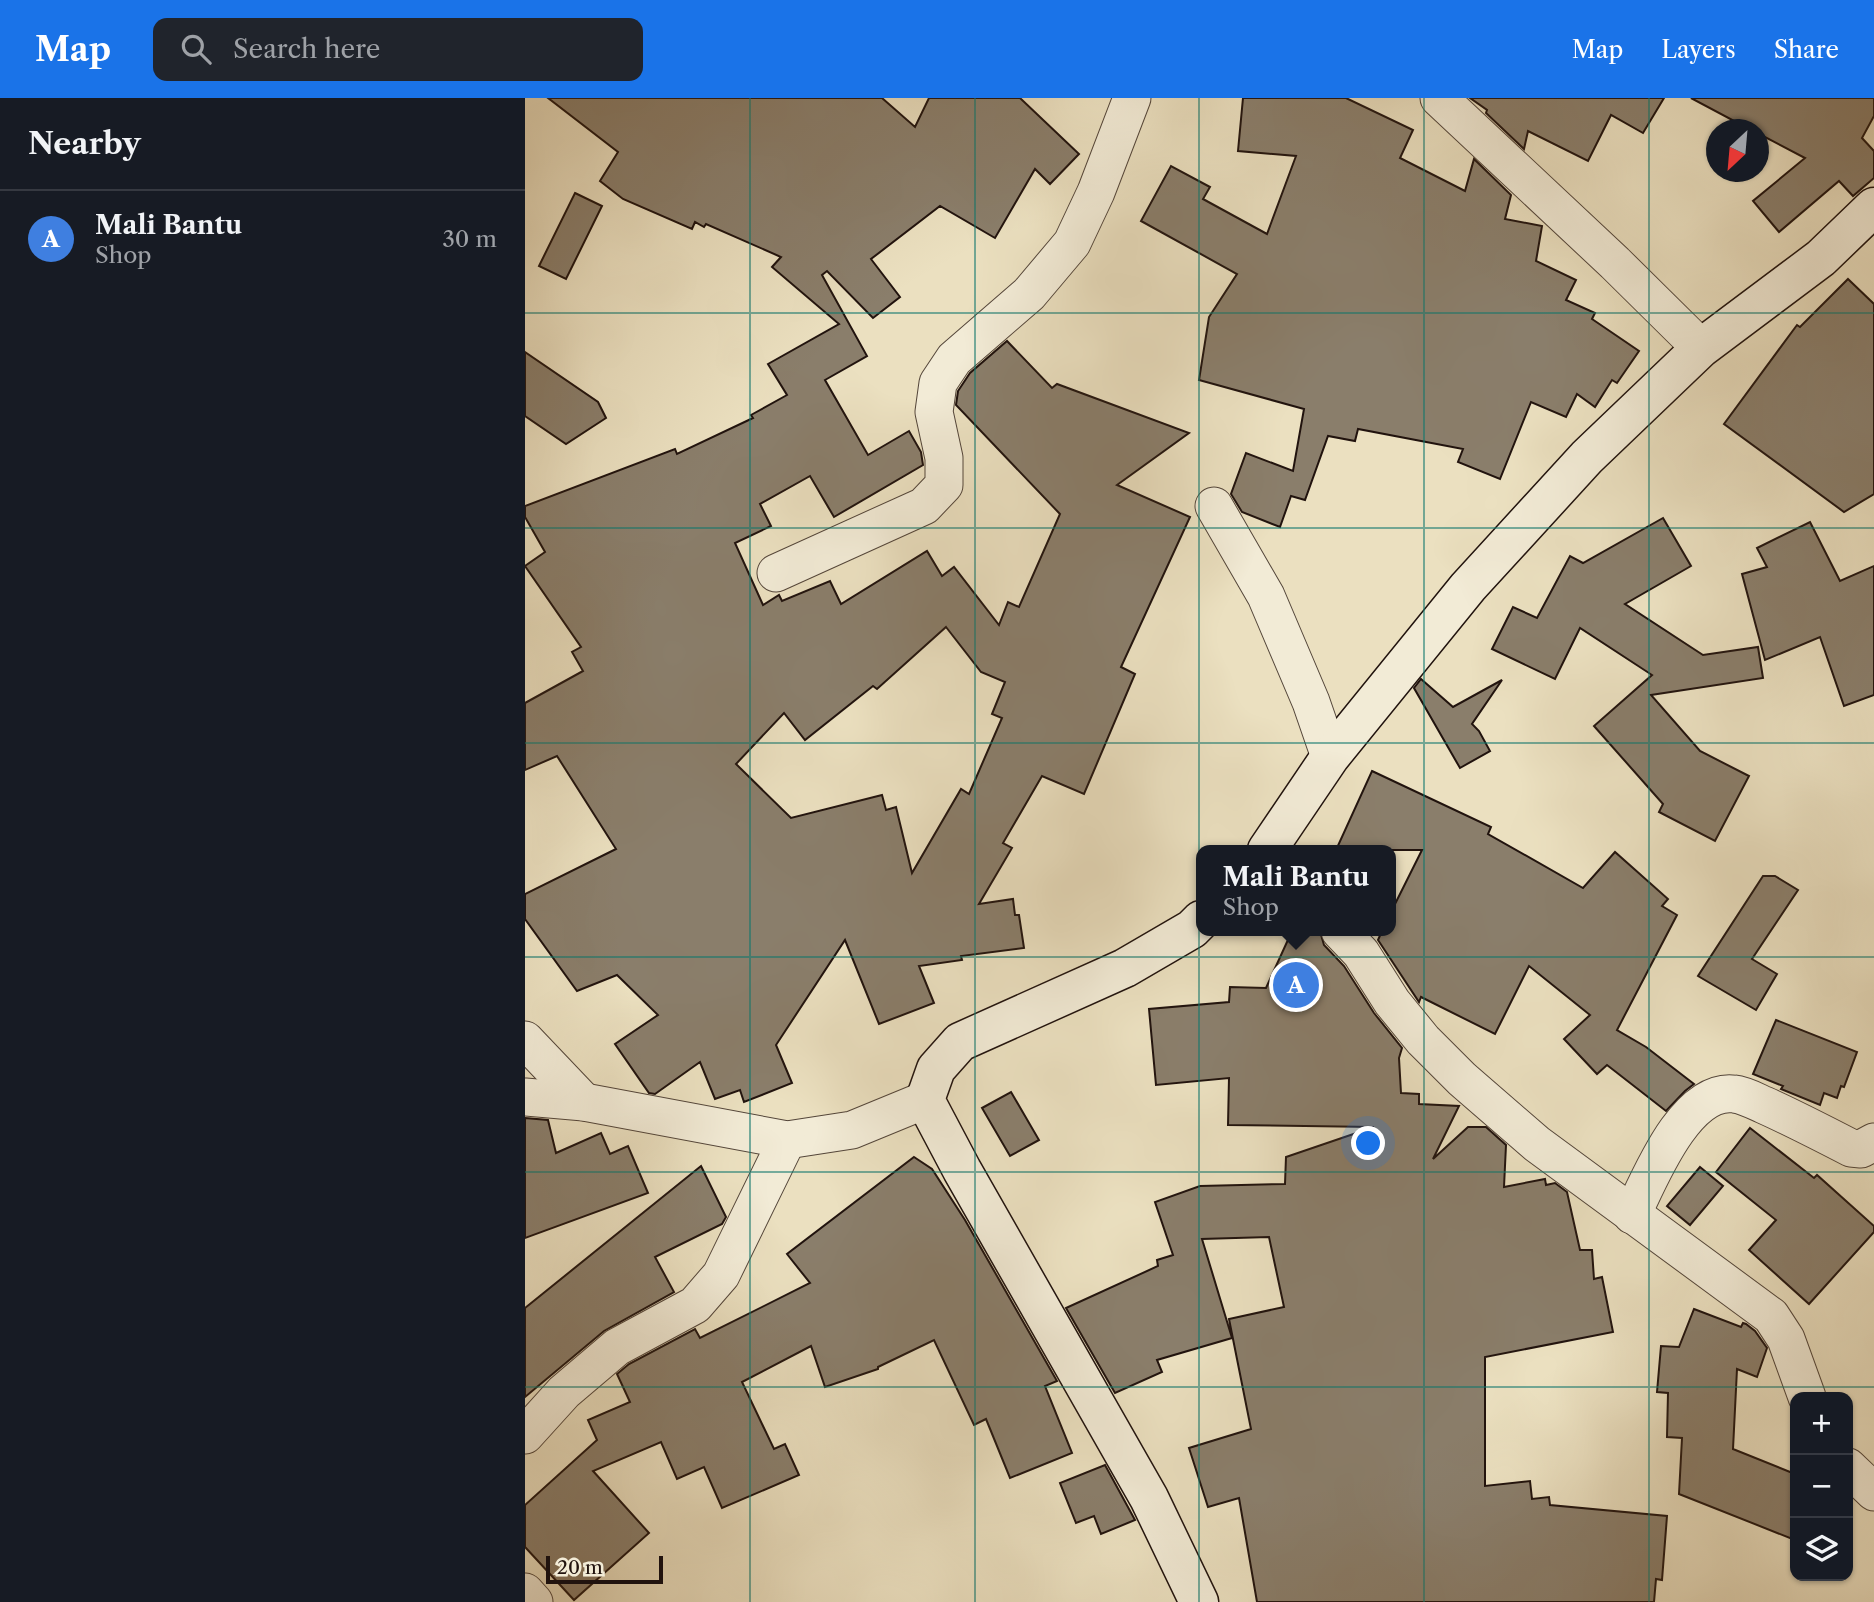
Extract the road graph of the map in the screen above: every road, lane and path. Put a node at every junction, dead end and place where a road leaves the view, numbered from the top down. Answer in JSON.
{"nodes":[{"id":1,"x":1132,"y":98,"type":"edge"},
{"id":2,"x":1439,"y":98,"type":"edge"},
{"id":3,"x":1874,"y":207,"type":"edge"},
{"id":4,"x":1701,"y":348,"type":"junction"},
{"id":5,"x":1214,"y":506,"type":"dead end"},
{"id":6,"x":776,"y":573,"type":"dead end"},
{"id":7,"x":1330,"y":757,"type":"junction"},
{"id":8,"x":1270,"y":845,"type":"edge"},
{"id":9,"x":1196,"y":925,"type":"edge"},
{"id":10,"x":1345,"y":936,"type":"edge"},
{"id":11,"x":525,"y":1040,"type":"edge"},
{"id":12,"x":525,"y":1097,"type":"edge"},
{"id":13,"x":925,"y":1100,"type":"junction"},
{"id":14,"x":584,"y":1102,"type":"junction"},
{"id":15,"x":787,"y":1140,"type":"junction"},
{"id":16,"x":1874,"y":1142,"type":"edge"},
{"id":17,"x":1632,"y":1215,"type":"junction"},
{"id":18,"x":1805,"y":1392,"type":"edge"},
{"id":19,"x":525,"y":1435,"type":"edge"},
{"id":20,"x":1853,"y":1471,"type":"edge"},
{"id":21,"x":1874,"y":1492,"type":"edge"},
{"id":22,"x":525,"y":1592,"type":"edge"},
{"id":23,"x":534,"y":1602,"type":"edge"},
{"id":24,"x":1199,"y":1602,"type":"edge"}],
"edges":[{"from":1,"to":6,"type":"street"},
{"from":2,"to":4,"type":"street"},
{"from":3,"to":4,"type":"main road"},
{"from":4,"to":7,"type":"main road"},
{"from":5,"to":7,"type":"street"},
{"from":7,"to":8,"type":"main road"},
{"from":9,"to":13,"type":"main road"},
{"from":10,"to":17,"type":"street"},
{"from":11,"to":14,"type":"street"},
{"from":12,"to":14,"type":"street"},
{"from":13,"to":15,"type":"street"},
{"from":13,"to":24,"type":"main road"},
{"from":14,"to":15,"type":"street"},
{"from":15,"to":19,"type":"street"},
{"from":16,"to":17,"type":"street"},
{"from":17,"to":18,"type":"street"},
{"from":20,"to":21,"type":"street"},
{"from":22,"to":23,"type":"street"}]}
